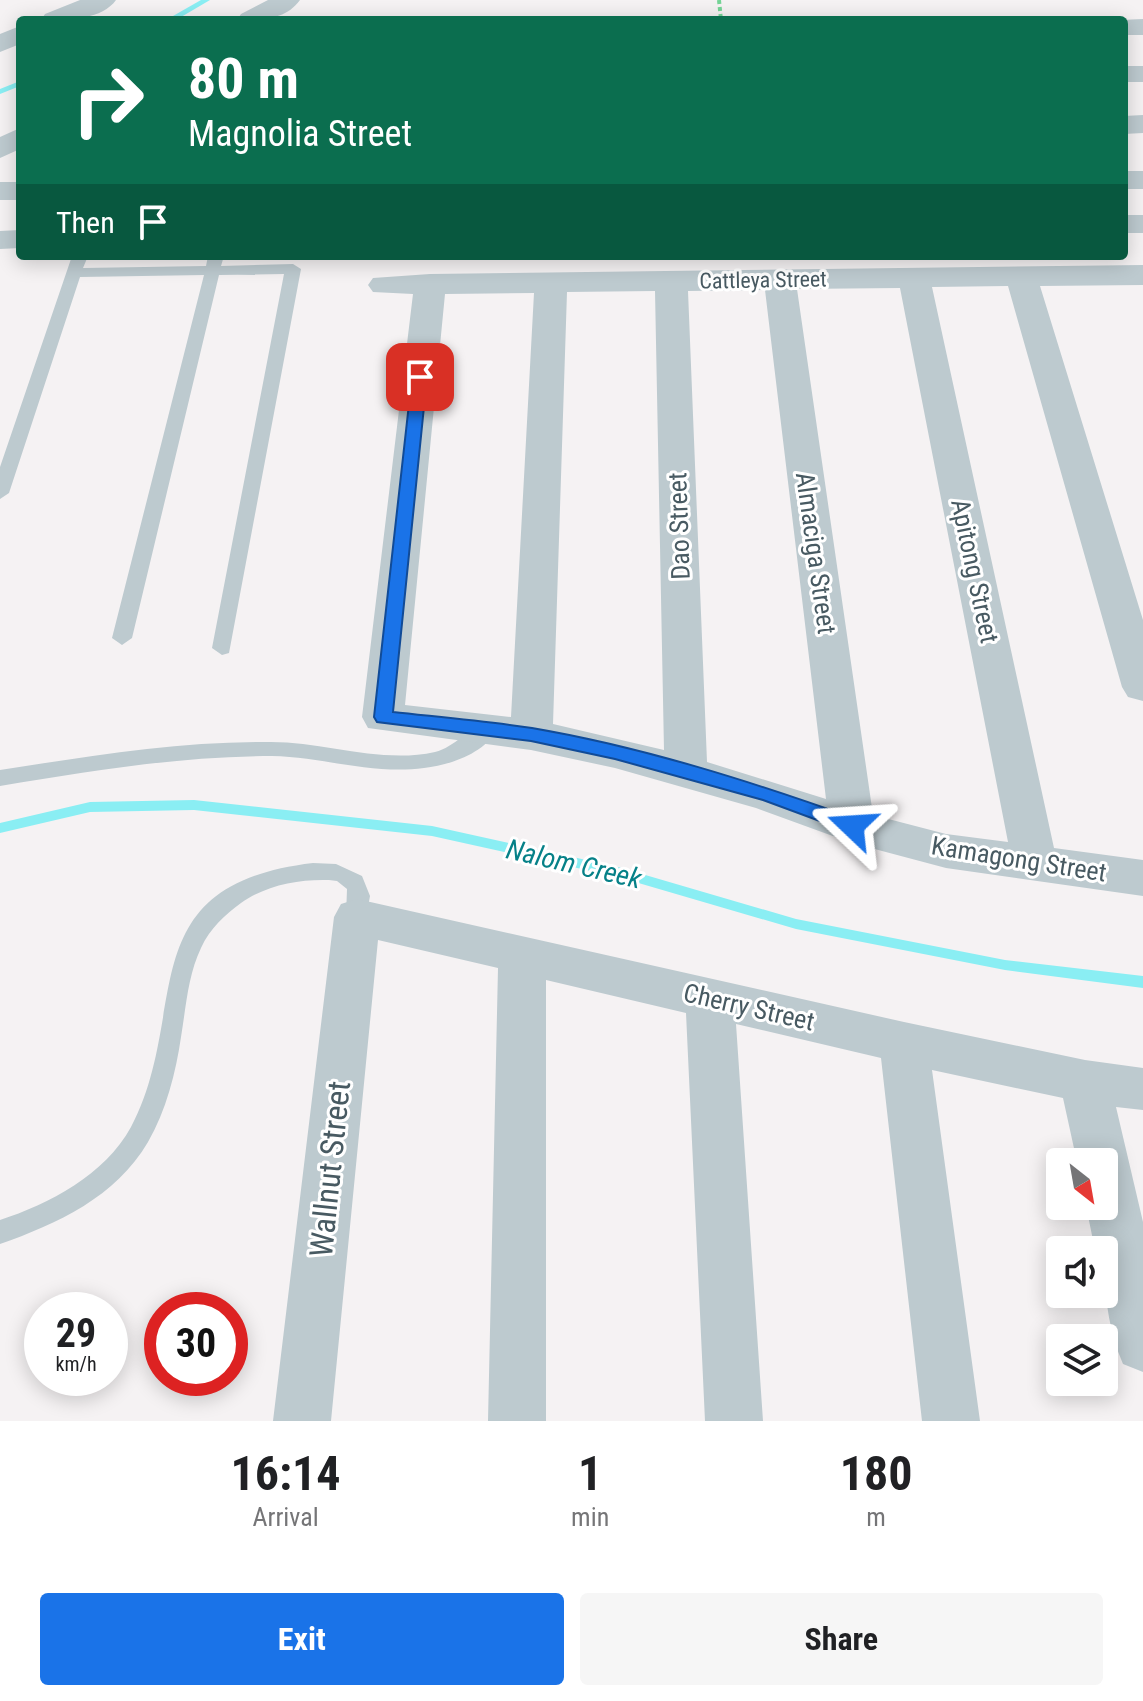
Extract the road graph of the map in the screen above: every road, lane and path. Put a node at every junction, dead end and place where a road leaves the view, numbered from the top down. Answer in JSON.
{"nodes":[{"id":1,"x":103,"y":0,"type":"edge"},
{"id":2,"x":287,"y":0,"type":"edge"},
{"id":3,"x":63,"y":16,"type":"edge"},
{"id":4,"x":257,"y":16,"type":"edge"},
{"id":5,"x":79,"y":260,"type":"edge"},
{"id":6,"x":215,"y":263,"type":"edge"},
{"id":7,"x":74,"y":273,"type":"junction"},
{"id":8,"x":1021,"y":277,"type":"junction"},
{"id":9,"x":914,"y":278,"type":"junction"},
{"id":10,"x":1142,"y":278,"type":"edge"},
{"id":11,"x":780,"y":280,"type":"junction"},
{"id":12,"x":671,"y":281,"type":"junction"},
{"id":13,"x":551,"y":283,"type":"junction"},
{"id":14,"x":430,"y":284,"type":"junction"},
{"id":15,"x":384,"y":285,"type":"dead end"},
{"id":16,"x":0,"y":493,"type":"edge"},
{"id":17,"x":122,"y":638,"type":"dead end"},
{"id":18,"x":222,"y":648,"type":"dead end"},
{"id":19,"x":1143,"y":687,"type":"edge"},
{"id":20,"x":487,"y":730,"type":"junction"},
{"id":21,"x":531,"y":735,"type":"junction"},
{"id":22,"x":686,"y":772,"type":"junction"},
{"id":23,"x":0,"y":778,"type":"edge"},
{"id":24,"x":852,"y":826,"type":"junction"},
{"id":25,"x":1035,"y":865,"type":"junction"},
{"id":26,"x":1143,"y":878,"type":"edge"},
{"id":27,"x":357,"y":917,"type":"junction"},
{"id":28,"x":522,"y":953,"type":"junction"},
{"id":29,"x":710,"y":997,"type":"junction"},
{"id":30,"x":904,"y":1043,"type":"junction"},
{"id":31,"x":1085,"y":1081,"type":"junction"},
{"id":32,"x":1143,"y":1089,"type":"edge"},
{"id":33,"x":1100,"y":1148,"type":"edge"},
{"id":34,"x":1116,"y":1220,"type":"edge"},
{"id":35,"x":0,"y":1232,"type":"edge"},
{"id":36,"x":1143,"y":1345,"type":"edge"},
{"id":37,"x":302,"y":1421,"type":"edge"},
{"id":38,"x":517,"y":1421,"type":"edge"},
{"id":39,"x":734,"y":1421,"type":"edge"},
{"id":40,"x":951,"y":1421,"type":"edge"}],
"edges":[{"from":1,"to":3,"type":"street"},
{"from":2,"to":4,"type":"street"},
{"from":5,"to":7,"type":"lane"},
{"from":6,"to":7,"type":"lane"},
{"from":6,"to":17,"type":"lane"},
{"from":6,"to":18,"type":"lane"},
{"from":7,"to":16,"type":"lane"},
{"from":8,"to":9,"type":"street","name":"Cattleya Street"},
{"from":8,"to":10,"type":"street","name":"Cattleya Street"},
{"from":8,"to":19,"type":"street"},
{"from":9,"to":11,"type":"street","name":"Cattleya Street"},
{"from":9,"to":25,"type":"street","name":"Apitong Street"},
{"from":11,"to":12,"type":"street","name":"Cattleya Street"},
{"from":11,"to":24,"type":"street","name":"Almaciga Street"},
{"from":12,"to":13,"type":"street","name":"Cattleya Street"},
{"from":12,"to":22,"type":"street","name":"Dao Street"},
{"from":13,"to":14,"type":"street","name":"Cattleya Street"},
{"from":13,"to":21,"type":"street"},
{"from":14,"to":15,"type":"street","name":"Cattleya Street"},
{"from":14,"to":20,"type":"street","name":"Kamagong Street"},
{"from":20,"to":21,"type":"street","name":"Kamagong Street"},
{"from":20,"to":23,"type":"lane"},
{"from":21,"to":22,"type":"street","name":"Kamagong Street"},
{"from":22,"to":24,"type":"street","name":"Kamagong Street"},
{"from":24,"to":25,"type":"street","name":"Kamagong Street"},
{"from":25,"to":26,"type":"street","name":"Kamagong Street"},
{"from":27,"to":28,"type":"street","name":"Cherry Street"},
{"from":27,"to":35,"type":"lane"},
{"from":27,"to":37,"type":"street","name":"Wallnut Street"},
{"from":28,"to":29,"type":"street","name":"Cherry Street"},
{"from":28,"to":38,"type":"street"},
{"from":29,"to":30,"type":"street","name":"Cherry Street"},
{"from":29,"to":39,"type":"street"},
{"from":30,"to":31,"type":"street","name":"Cherry Street"},
{"from":30,"to":40,"type":"street"},
{"from":31,"to":32,"type":"street","name":"Cherry Street"},
{"from":31,"to":33,"type":"street"},
{"from":34,"to":36,"type":"street"}]}
